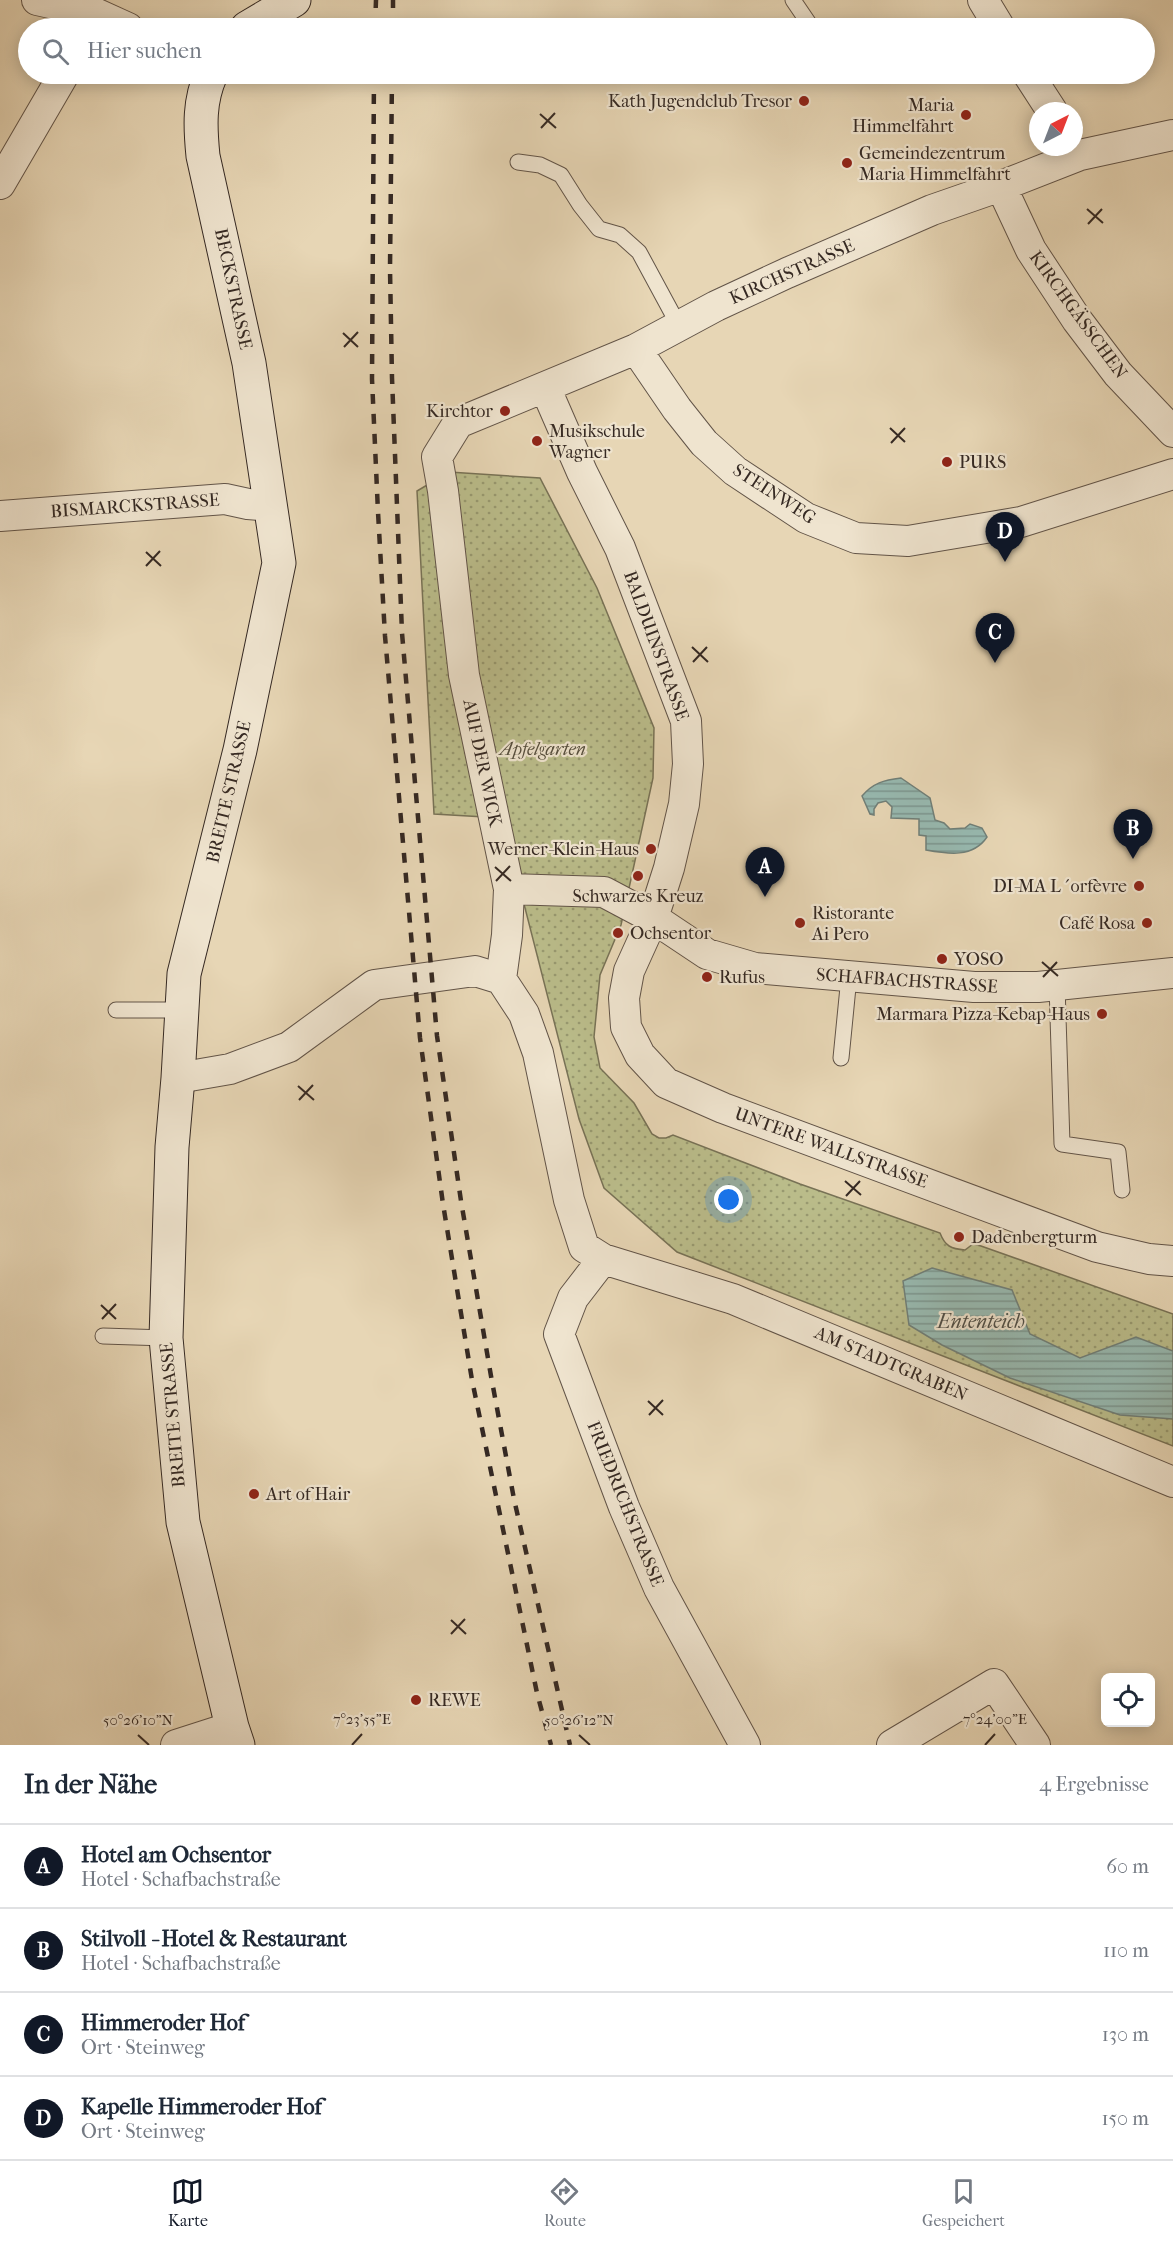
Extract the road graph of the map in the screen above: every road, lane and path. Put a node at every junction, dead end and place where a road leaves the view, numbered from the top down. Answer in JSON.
{"nodes":[{"id":1,"x":36,"y":0,"type":"edge"},
{"id":2,"x":294,"y":0,"type":"edge"},
{"id":3,"x":793,"y":0,"type":"edge"},
{"id":4,"x":982,"y":0,"type":"edge"},
{"id":5,"x":93,"y":14,"type":"edge"},
{"id":6,"x":264,"y":18,"type":"edge"},
{"id":7,"x":805,"y":18,"type":"edge"},
{"id":8,"x":994,"y":18,"type":"edge"},
{"id":9,"x":58,"y":84,"type":"edge"},
{"id":10,"x":207,"y":84,"type":"edge"},
{"id":11,"x":1034,"y":84,"type":"edge"},
{"id":12,"x":1046,"y":102,"type":"edge"},
{"id":13,"x":1173,"y":135,"type":"edge"},
{"id":14,"x":1083,"y":150,"type":"edge"},
{"id":15,"x":1066,"y":156,"type":"edge"},
{"id":16,"x":518,"y":162,"type":"dead end"},
{"id":17,"x":0,"y":184,"type":"edge"},
{"id":18,"x":1000,"y":186,"type":"junction"},
{"id":19,"x":679,"y":326,"type":"junction"},
{"id":20,"x":636,"y":349,"type":"junction"},
{"id":21,"x":545,"y":387,"type":"junction"},
{"id":22,"x":1173,"y":432,"type":"edge"},
{"id":23,"x":437,"y":457,"type":"joint"},
{"id":24,"x":1173,"y":474,"type":"edge"},
{"id":25,"x":270,"y":506,"type":"junction"},
{"id":26,"x":0,"y":516,"type":"edge"},
{"id":27,"x":509,"y":889,"type":"junction"},
{"id":28,"x":652,"y":918,"type":"junction"},
{"id":29,"x":1173,"y":973,"type":"edge"},
{"id":30,"x":849,"y":977,"type":"junction"},
{"id":31,"x":501,"y":979,"type":"junction"},
{"id":32,"x":1057,"y":985,"type":"junction"},
{"id":33,"x":116,"y":1010,"type":"dead end"},
{"id":34,"x":182,"y":1010,"type":"junction"},
{"id":35,"x":842,"y":1058,"type":"dead end"},
{"id":36,"x":178,"y":1078,"type":"junction"},
{"id":37,"x":1122,"y":1190,"type":"dead end"},
{"id":38,"x":603,"y":1259,"type":"junction"},
{"id":39,"x":1173,"y":1261,"type":"edge"},
{"id":40,"x":103,"y":1336,"type":"dead end"},
{"id":41,"x":166,"y":1338,"type":"junction"},
{"id":42,"x":1173,"y":1482,"type":"edge"},
{"id":43,"x":235,"y":1736,"type":"edge"},
{"id":44,"x":176,"y":1745,"type":"edge"},
{"id":45,"x":745,"y":1745,"type":"edge"},
{"id":46,"x":892,"y":1745,"type":"edge"},
{"id":47,"x":1035,"y":1745,"type":"edge"}],
"edges":[{"from":1,"to":5,"type":"street"},
{"from":2,"to":6,"type":"street"},
{"from":3,"to":7,"type":"lane"},
{"from":4,"to":8,"type":"street"},
{"from":9,"to":17,"type":"street"},
{"from":10,"to":25,"type":"street","name":"BECKSTRASSE"},
{"from":11,"to":12,"type":"street"},
{"from":13,"to":14,"type":"street","name":"KIRCHSTRASSE"},
{"from":15,"to":18,"type":"street","name":"KIRCHSTRASSE"},
{"from":16,"to":19,"type":"lane"},
{"from":18,"to":19,"type":"street","name":"KIRCHSTRASSE"},
{"from":18,"to":22,"type":"street","name":"KIRCHGÄSSCHEN"},
{"from":19,"to":20,"type":"street","name":"KIRCHSTRASSE"},
{"from":20,"to":21,"type":"street","name":"KIRCHSTRASSE"},
{"from":20,"to":24,"type":"street","name":"STEINWEG"},
{"from":21,"to":23,"type":"street","name":"KIRCHSTRASSE"},
{"from":21,"to":28,"type":"street","name":"BALDUINSTRASSE"},
{"from":23,"to":27,"type":"street","name":"AUF DER WICK"},
{"from":25,"to":26,"type":"street","name":"BISMARCKSTRASSE"},
{"from":25,"to":34,"type":"street","name":"BREITE STRASSE"},
{"from":27,"to":28,"type":"street"},
{"from":27,"to":31,"type":"street","name":"AUF DER WICK"},
{"from":28,"to":30,"type":"street","name":"SCHAFBACHSTRASSE"},
{"from":28,"to":39,"type":"street","name":"UNTERE WALLSTRASSE"},
{"from":29,"to":32,"type":"street","name":"SCHAFBACHSTRASSE"},
{"from":30,"to":32,"type":"street","name":"SCHAFBACHSTRASSE"},
{"from":30,"to":35,"type":"lane"},
{"from":31,"to":36,"type":"street"},
{"from":31,"to":38,"type":"street"},
{"from":32,"to":37,"type":"lane"},
{"from":33,"to":34,"type":"lane"},
{"from":34,"to":36,"type":"street","name":"BREITE STRASSE"},
{"from":36,"to":41,"type":"street","name":"BREITE STRASSE"},
{"from":38,"to":42,"type":"street","name":"AM STADTGRABEN"},
{"from":38,"to":45,"type":"street","name":"FRIEDRICHSTRASSE"},
{"from":40,"to":41,"type":"lane"},
{"from":41,"to":43,"type":"street","name":"BREITE STRASSE"},
{"from":43,"to":44,"type":"street"},
{"from":46,"to":47,"type":"street"}]}
